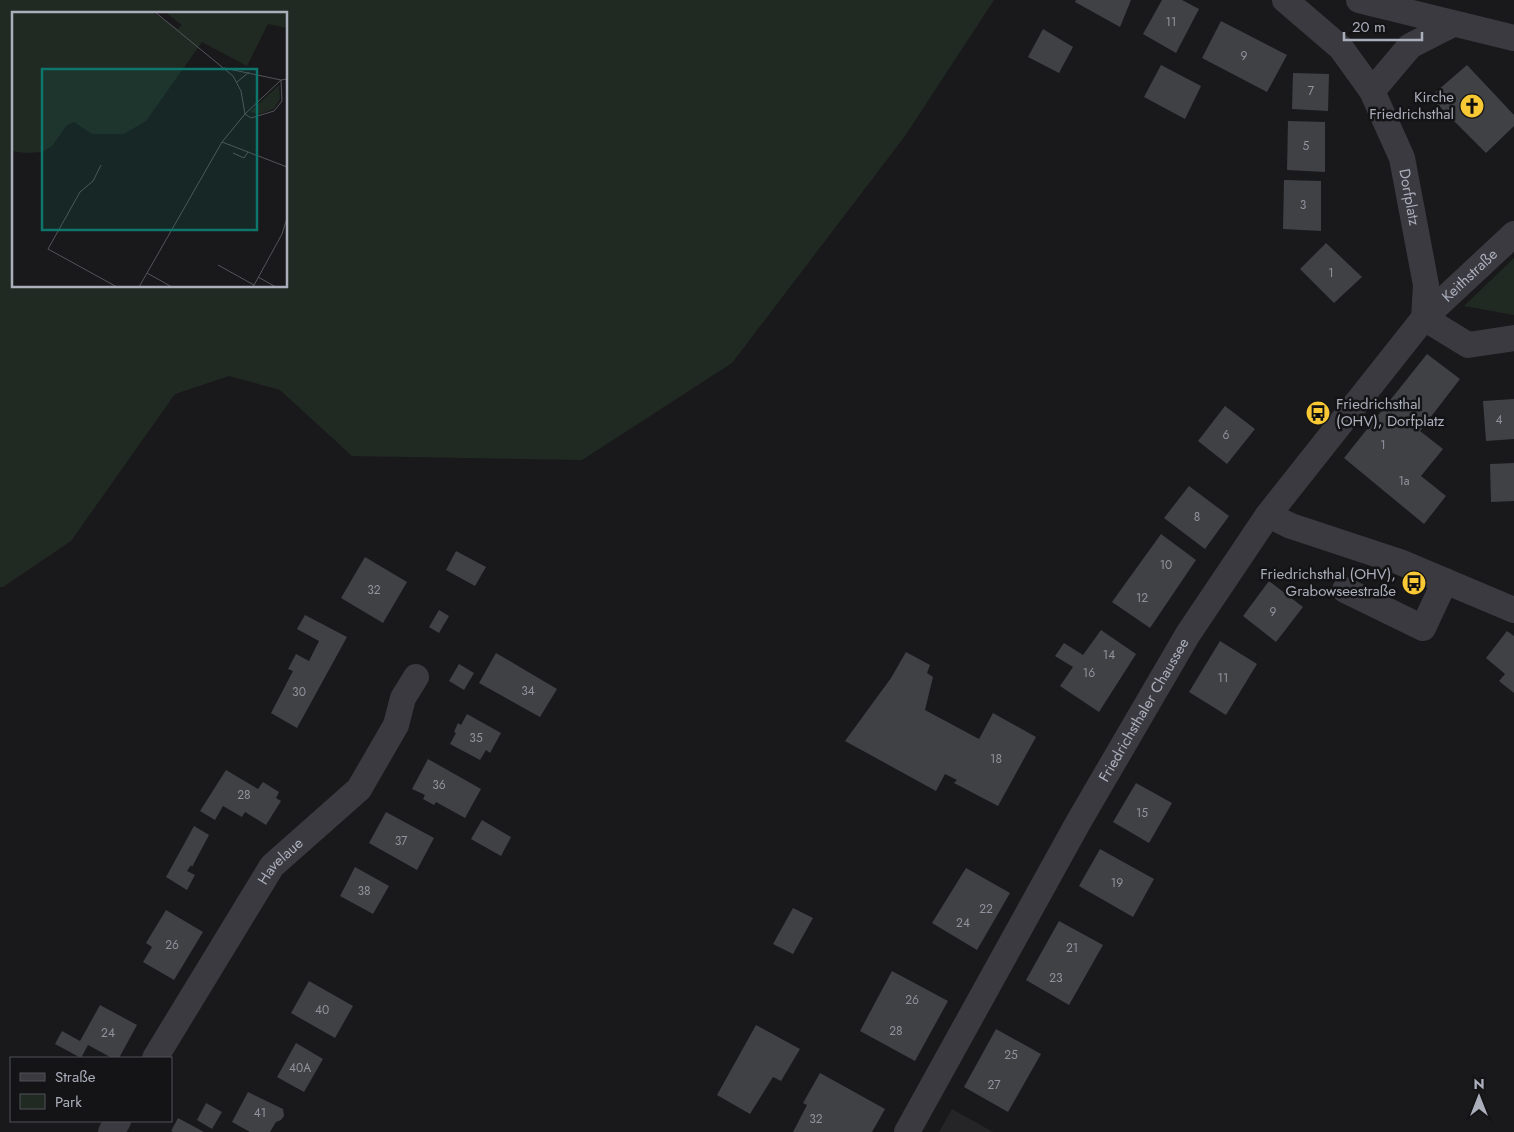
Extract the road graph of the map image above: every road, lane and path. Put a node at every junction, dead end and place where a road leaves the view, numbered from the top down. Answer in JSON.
{"nodes":[{"id":1,"x":1285,"y":0,"type":"edge"},
{"id":2,"x":1359,"y":0,"type":"edge"},
{"id":3,"x":1453,"y":24,"type":"junction"},
{"id":4,"x":1514,"y":38,"type":"edge"},
{"id":5,"x":1372,"y":91,"type":"junction"},
{"id":6,"x":1514,"y":234,"type":"edge"},
{"id":7,"x":1424,"y":318,"type":"junction"},
{"id":8,"x":1514,"y":338,"type":"edge"},
{"id":9,"x":1268,"y":515,"type":"junction"},
{"id":10,"x":1445,"y":581,"type":"junction"},
{"id":11,"x":1344,"y":590,"type":"dead end"},
{"id":12,"x":1514,"y":610,"type":"edge"},
{"id":13,"x":416,"y":677,"type":"dead end"},
{"id":14,"x":157,"y":1057,"type":"edge"},
{"id":15,"x":906,"y":1132,"type":"edge"}],
"edges":[{"from":1,"to":5,"type":"street","name":"Dorfplatz"},
{"from":2,"to":3,"type":"street"},
{"from":3,"to":4,"type":"street"},
{"from":3,"to":5,"type":"street"},
{"from":5,"to":7,"type":"street","name":"Dorfplatz"},
{"from":6,"to":7,"type":"street","name":"Keithstraße"},
{"from":7,"to":8,"type":"street"},
{"from":7,"to":9,"type":"street","name":"Friedrichsthaler Chaussee"},
{"from":9,"to":10,"type":"street"},
{"from":9,"to":15,"type":"street","name":"Friedrichsthaler Chaussee"},
{"from":10,"to":11,"type":"street"},
{"from":10,"to":12,"type":"street"},
{"from":13,"to":14,"type":"street","name":"Havelaue"}]}
